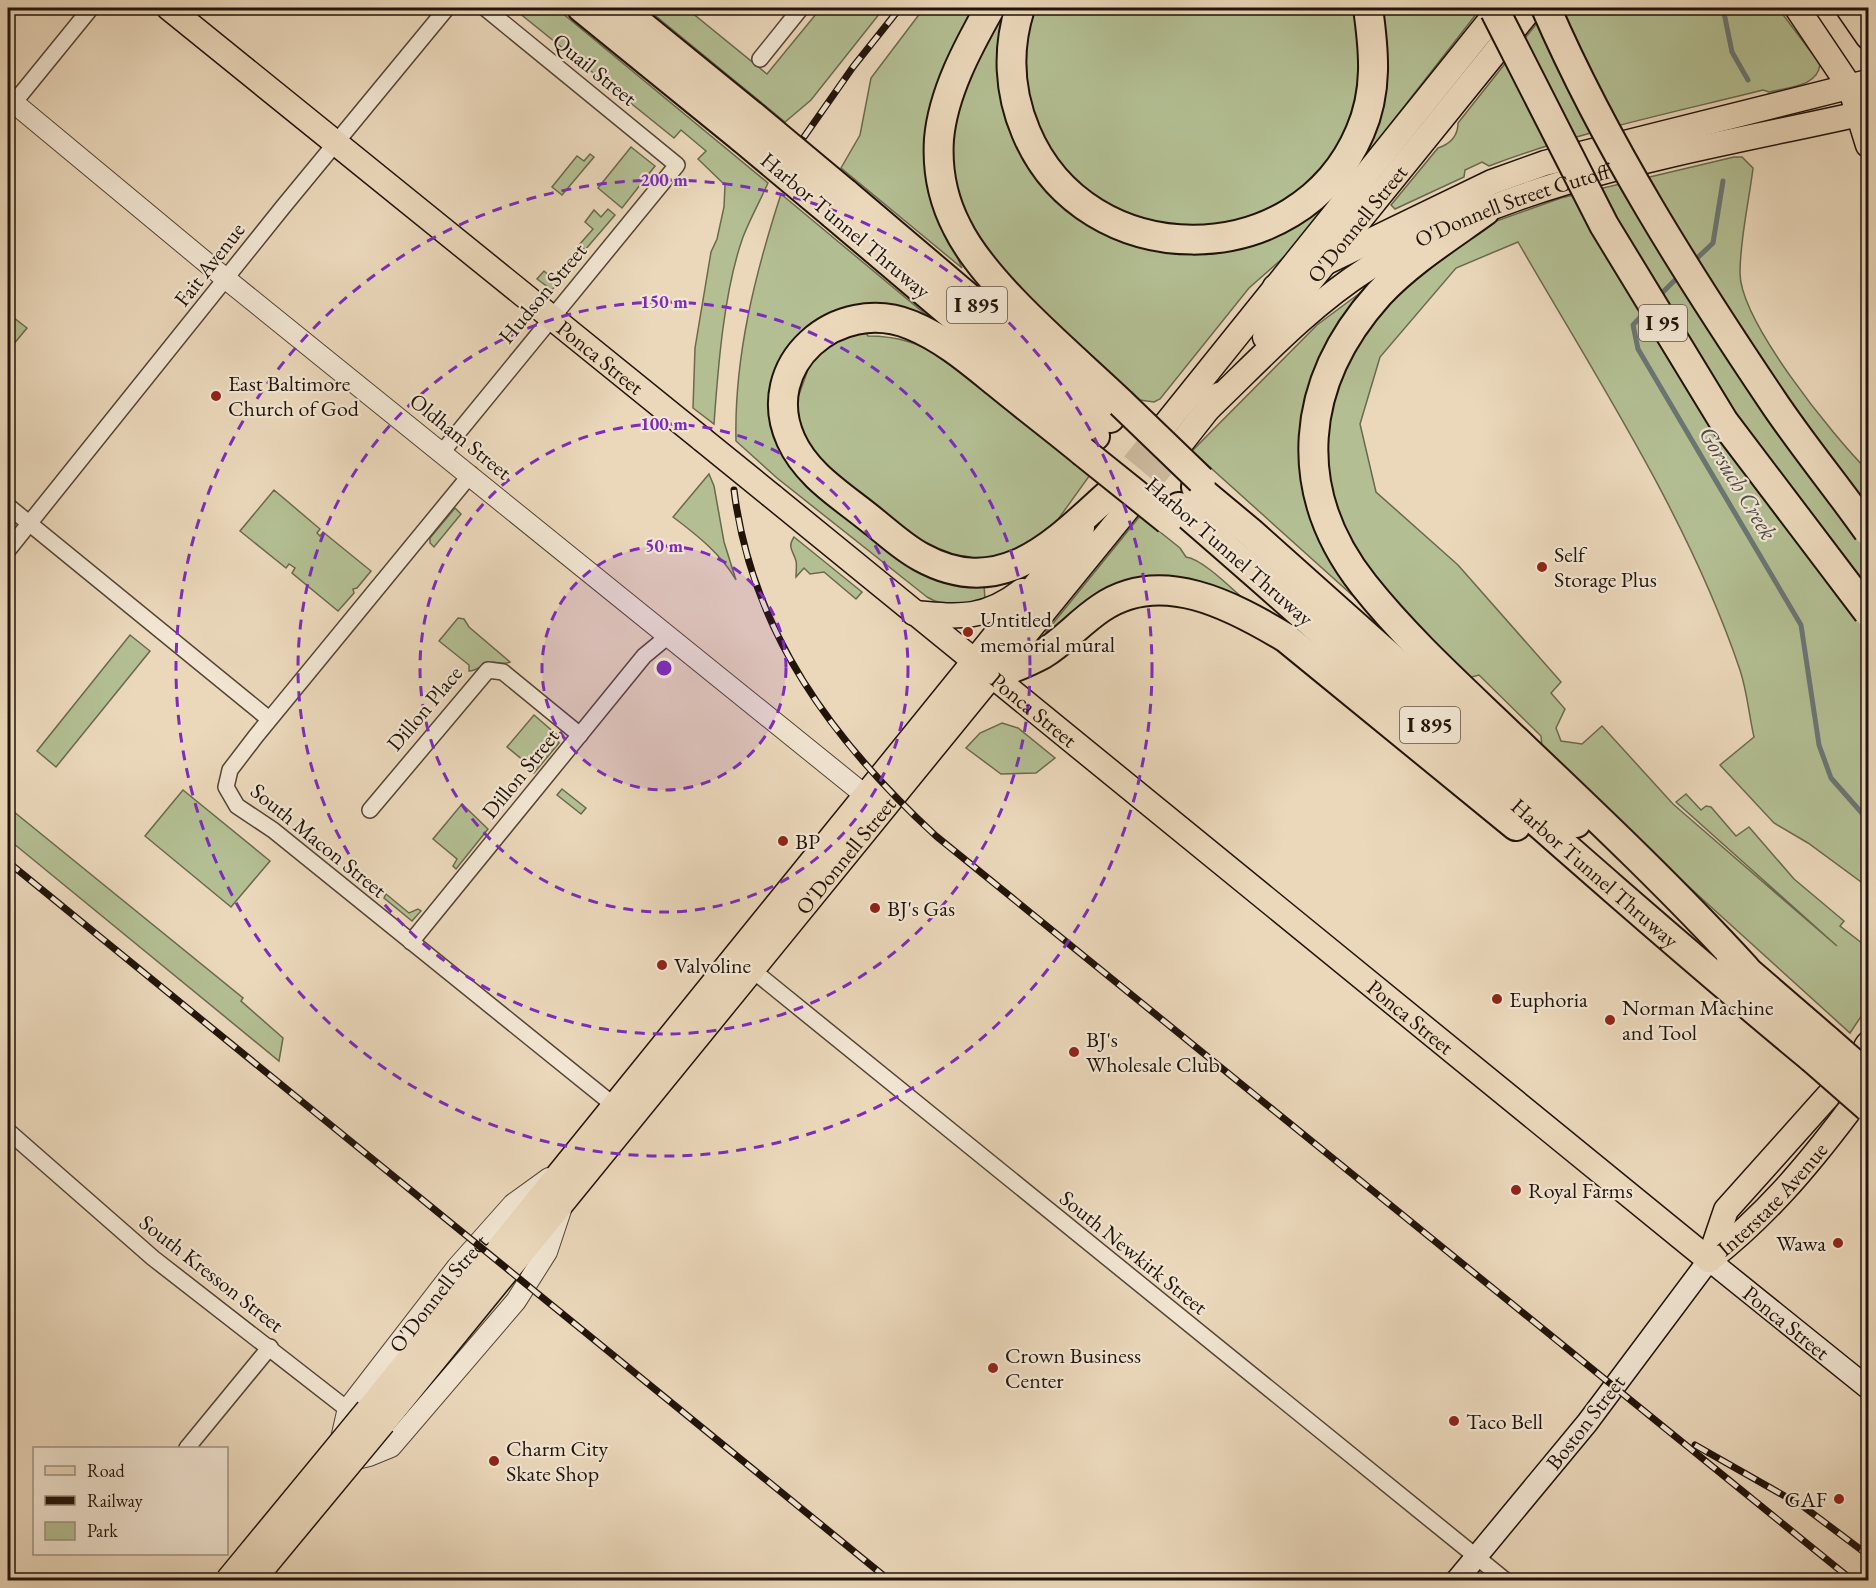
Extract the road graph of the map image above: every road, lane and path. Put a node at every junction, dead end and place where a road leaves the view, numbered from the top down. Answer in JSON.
{"nodes":[{"id":1,"x":91,"y":8,"type":"edge"},
{"id":2,"x":169,"y":8,"type":"edge"},
{"id":3,"x":447,"y":8,"type":"edge"},
{"id":4,"x":485,"y":8,"type":"edge"},
{"id":5,"x":582,"y":8,"type":"edge"},
{"id":6,"x":620,"y":8,"type":"edge"},
{"id":7,"x":801,"y":8,"type":"edge"},
{"id":8,"x":990,"y":8,"type":"edge"},
{"id":9,"x":1020,"y":8,"type":"edge"},
{"id":10,"x":1368,"y":8,"type":"edge"},
{"id":11,"x":1493,"y":8,"type":"edge"},
{"id":12,"x":1500,"y":8,"type":"edge"},
{"id":13,"x":1531,"y":8,"type":"edge"},
{"id":14,"x":1546,"y":8,"type":"edge"},
{"id":15,"x":1797,"y":8,"type":"edge"},
{"id":16,"x":1848,"y":8,"type":"edge"},
{"id":17,"x":1869,"y":37,"type":"edge"},
{"id":18,"x":760,"y":59,"type":"dead end"},
{"id":19,"x":1859,"y":84,"type":"edge"},
{"id":20,"x":10,"y":104,"type":"edge"},
{"id":21,"x":1864,"y":113,"type":"edge"},
{"id":22,"x":748,"y":127,"type":"junction"},
{"id":23,"x":336,"y":142,"type":"junction"},
{"id":24,"x":1869,"y":145,"type":"edge"},
{"id":25,"x":677,"y":165,"type":"joint"},
{"id":26,"x":1485,"y":211,"type":"junction"},
{"id":27,"x":1325,"y":263,"type":"junction"},
{"id":28,"x":226,"y":279,"type":"junction"},
{"id":29,"x":1275,"y":287,"type":"junction"},
{"id":30,"x":551,"y":319,"type":"junction"},
{"id":31,"x":1210,"y":407,"type":"junction"},
{"id":32,"x":1165,"y":425,"type":"tunnel mouth"},
{"id":33,"x":1102,"y":427,"type":"junction"},
{"id":34,"x":1182,"y":442,"type":"tunnel mouth"},
{"id":35,"x":443,"y":452,"type":"junction"},
{"id":36,"x":471,"y":474,"type":"junction"},
{"id":37,"x":1117,"y":497,"type":"junction"},
{"id":38,"x":1186,"y":499,"type":"junction"},
{"id":39,"x":8,"y":506,"type":"edge"},
{"id":40,"x":29,"y":524,"type":"junction"},
{"id":41,"x":1869,"y":531,"type":"edge"},
{"id":42,"x":8,"y":550,"type":"edge"},
{"id":43,"x":1049,"y":570,"type":"junction"},
{"id":44,"x":1869,"y":612,"type":"edge"},
{"id":45,"x":914,"y":613,"type":"junction"},
{"id":46,"x":667,"y":637,"type":"junction"},
{"id":47,"x":983,"y":670,"type":"junction"},
{"id":48,"x":269,"y":719,"type":"junction"},
{"id":49,"x":580,"y":735,"type":"junction"},
{"id":50,"x":874,"y":803,"type":"junction"},
{"id":51,"x":370,"y":810,"type":"dead end"},
{"id":52,"x":411,"y":942,"type":"junction"},
{"id":53,"x":1678,"y":946,"type":"junction"},
{"id":54,"x":744,"y":963,"type":"junction"},
{"id":55,"x":1744,"y":968,"type":"junction"},
{"id":56,"x":1820,"y":1049,"type":"junction"},
{"id":57,"x":1869,"y":1076,"type":"edge"},
{"id":58,"x":1828,"y":1096,"type":"dead end"},
{"id":59,"x":1858,"y":1110,"type":"edge"},
{"id":60,"x":623,"y":1112,"type":"junction"},
{"id":61,"x":8,"y":1131,"type":"edge"},
{"id":62,"x":563,"y":1204,"type":"junction"},
{"id":63,"x":1709,"y":1260,"type":"junction"},
{"id":64,"x":270,"y":1347,"type":"junction"},
{"id":65,"x":1869,"y":1388,"type":"edge"},
{"id":66,"x":366,"y":1414,"type":"junction"},
{"id":67,"x":189,"y":1447,"type":"edge"},
{"id":68,"x":391,"y":1447,"type":"junction"},
{"id":69,"x":329,"y":1473,"type":"junction"},
{"id":70,"x":1476,"y":1557,"type":"junction"},
{"id":71,"x":228,"y":1581,"type":"edge"},
{"id":72,"x":237,"y":1581,"type":"edge"},
{"id":73,"x":254,"y":1581,"type":"edge"},
{"id":74,"x":1457,"y":1581,"type":"edge"},
{"id":75,"x":1505,"y":1581,"type":"edge"}],
"edges":[{"from":1,"to":20,"type":"street"},
{"from":2,"to":23,"type":"main road","name":"Ponca Street"},
{"from":3,"to":23,"type":"street","name":"Fait Avenue"},
{"from":4,"to":25,"type":"street","name":"Quail Street"},
{"from":5,"to":22,"type":"highway","name":"Harbor Tunnel Thruway","number":"I 895"},
{"from":6,"to":22,"type":"highway","name":"Harbor Tunnel Thruway","number":"I 895"},
{"from":7,"to":18,"type":"street"},
{"from":8,"to":33,"type":"highway"},
{"from":9,"to":10,"type":"highway"},
{"from":11,"to":44,"type":"highway","number":"I 95","bridge":true},
{"from":12,"to":29,"type":"main road","name":"O'Donnell Street"},
{"from":13,"to":27,"type":"main road","name":"O'Donnell Street"},
{"from":14,"to":41,"type":"highway","number":"I 95","bridge":true},
{"from":15,"to":19,"type":"main road"},
{"from":16,"to":17,"type":"main road"},
{"from":19,"to":21,"type":"main road"},
{"from":19,"to":27,"type":"main road","name":"O'Donnell Street Cutoff"},
{"from":20,"to":28,"type":"street","name":"Oldham Street"},
{"from":21,"to":24,"type":"main road"},
{"from":21,"to":26,"type":"main road","name":"O'Donnell Street Cutoff"},
{"from":22,"to":33,"type":"highway","name":"Harbor Tunnel Thruway","number":"I 895","bridge":true},
{"from":23,"to":28,"type":"street","name":"Fait Avenue"},
{"from":23,"to":30,"type":"main road","name":"Ponca Street"},
{"from":25,"to":30,"type":"street","name":"Hudson Street"},
{"from":26,"to":31,"type":"main road","name":"O'Donnell Street Cutoff"},
{"from":26,"to":55,"type":"highway"},
{"from":27,"to":29,"type":"main road","name":"O'Donnell Street Cutoff"},
{"from":27,"to":31,"type":"main road","name":"O'Donnell Street"},
{"from":28,"to":35,"type":"street","name":"Oldham Street"},
{"from":28,"to":40,"type":"street","name":"Fait Avenue"},
{"from":29,"to":32,"type":"main road","name":"O'Donnell Street"},
{"from":30,"to":35,"type":"street","name":"Hudson Street"},
{"from":30,"to":45,"type":"main road","name":"Ponca Street","bridge":true},
{"from":31,"to":34,"type":"main road","name":"O'Donnell Street"},
{"from":33,"to":37,"type":"highway"},
{"from":33,"to":38,"type":"highway","bridge":true},
{"from":33,"to":38,"type":"highway","bridge":true},
{"from":35,"to":36,"type":"street","name":"Oldham Street"},
{"from":36,"to":46,"type":"street","name":"Oldham Street"},
{"from":36,"to":48,"type":"street"},
{"from":37,"to":43,"type":"main road","name":"O'Donnell Street"},
{"from":37,"to":47,"type":"main road","name":"O'Donnell Street"},
{"from":38,"to":53,"type":"highway","name":"Harbor Tunnel Thruway","number":"I 895"},
{"from":38,"to":55,"type":"highway","name":"Harbor Tunnel Thruway","number":"I 895"},
{"from":39,"to":40,"type":"street"},
{"from":40,"to":42,"type":"street","name":"Fait Avenue"},
{"from":40,"to":48,"type":"street"},
{"from":43,"to":45,"type":"main road"},
{"from":43,"to":47,"type":"main road","name":"O'Donnell Street"},
{"from":45,"to":47,"type":"main road","name":"Ponca Street"},
{"from":46,"to":49,"type":"street","name":"Dillon Street"},
{"from":46,"to":50,"type":"street","name":"Oldham Street"},
{"from":47,"to":50,"type":"main road","name":"O'Donnell Street"},
{"from":47,"to":53,"type":"highway"},
{"from":47,"to":63,"type":"main road","name":"Ponca Street"},
{"from":48,"to":52,"type":"street","name":"South Macon Street"},
{"from":49,"to":51,"type":"street","name":"Dillon Place"},
{"from":49,"to":52,"type":"street","name":"Dillon Street"},
{"from":50,"to":54,"type":"main road","name":"O'Donnell Street"},
{"from":52,"to":60,"type":"street","name":"South Macon Street"},
{"from":53,"to":56,"type":"highway","name":"Harbor Tunnel Thruway","number":"I 895"},
{"from":54,"to":60,"type":"main road","name":"O'Donnell Street"},
{"from":54,"to":70,"type":"street","name":"South Newkirk Street"},
{"from":55,"to":56,"type":"highway","name":"Harbor Tunnel Thruway","number":"I 895"},
{"from":56,"to":57,"type":"highway","name":"Harbor Tunnel Thruway","number":"I 895","bridge":true},
{"from":56,"to":59,"type":"highway","name":"Harbor Tunnel Thruway","number":"I 895","bridge":true},
{"from":58,"to":63,"type":"main road","name":"Interstate Avenue"},
{"from":59,"to":63,"type":"main road","name":"Interstate Avenue"},
{"from":60,"to":62,"type":"main road","name":"O'Donnell Street"},
{"from":60,"to":66,"type":"main road","name":"O'Donnell Street"},
{"from":61,"to":64,"type":"street","name":"South Kresson Street"},
{"from":62,"to":66,"type":"main road","name":"O'Donnell Street"},
{"from":62,"to":68,"type":"street","name":"O'Donnell Street"},
{"from":63,"to":65,"type":"main road","name":"Ponca Street"},
{"from":63,"to":70,"type":"main road","name":"Boston Street"},
{"from":64,"to":66,"type":"street","name":"South Kresson Street"},
{"from":64,"to":67,"type":"street"},
{"from":66,"to":68,"type":"street","name":"South Kresson Street"},
{"from":66,"to":69,"type":"street","name":"O'Donnell Street"},
{"from":66,"to":71,"type":"main road","name":"O'Donnell Street","bridge":true},
{"from":66,"to":73,"type":"main road","name":"O'Donnell Street","bridge":true},
{"from":68,"to":69,"type":"street","name":"O'Donnell Street"},
{"from":69,"to":72,"type":"street","name":"O'Donnell Street"},
{"from":70,"to":74,"type":"main road","name":"Boston Street"},
{"from":70,"to":75,"type":"street","name":"South Newkirk Street"}]}
